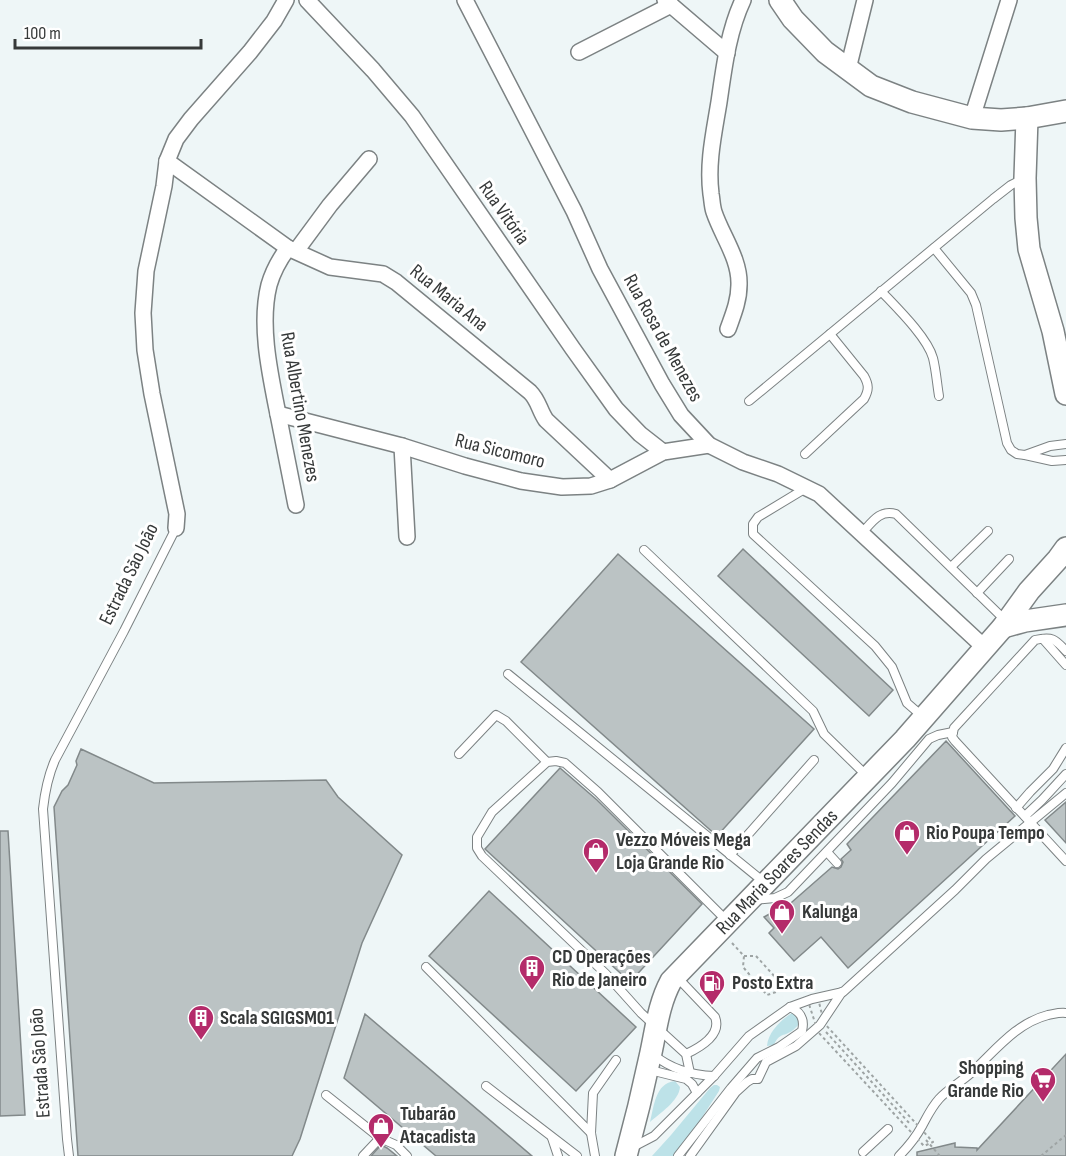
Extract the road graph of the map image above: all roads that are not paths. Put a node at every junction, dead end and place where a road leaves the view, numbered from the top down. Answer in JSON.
{"nodes":[{"id":1,"x":286,"y":0,"type":"edge"},
{"id":2,"x":307,"y":0,"type":"edge"},
{"id":3,"x":465,"y":0,"type":"edge"},
{"id":4,"x":743,"y":0,"type":"edge"},
{"id":5,"x":780,"y":0,"type":"edge"},
{"id":6,"x":865,"y":0,"type":"edge"},
{"id":7,"x":1009,"y":0,"type":"edge"},
{"id":8,"x":668,"y":3,"type":"edge"},
{"id":9,"x":579,"y":52,"type":"dead end"},
{"id":10,"x":727,"y":53,"type":"junction"},
{"id":11,"x":848,"y":69,"type":"junction"},
{"id":12,"x":1066,"y":111,"type":"edge"},
{"id":13,"x":972,"y":118,"type":"junction"},
{"id":14,"x":1027,"y":118,"type":"junction"},
{"id":15,"x":369,"y":159,"type":"dead end"},
{"id":16,"x":167,"y":161,"type":"junction"},
{"id":17,"x":1025,"y":178,"type":"junction"},
{"id":18,"x":934,"y":248,"type":"junction"},
{"id":19,"x":292,"y":250,"type":"junction"},
{"id":20,"x":881,"y":291,"type":"junction"},
{"id":21,"x":728,"y":329,"type":"dead end"},
{"id":22,"x":830,"y":334,"type":"junction"},
{"id":23,"x":1066,"y":394,"type":"edge"},
{"id":24,"x":939,"y":396,"type":"dead end"},
{"id":25,"x":749,"y":400,"type":"dead end"},
{"id":26,"x":278,"y":414,"type":"junction"},
{"id":27,"x":1066,"y":444,"type":"edge"},
{"id":28,"x":709,"y":445,"type":"junction"},
{"id":29,"x":402,"y":446,"type":"junction"},
{"id":30,"x":663,"y":452,"type":"junction"},
{"id":31,"x":805,"y":454,"type":"dead end"},
{"id":32,"x":1025,"y":455,"type":"junction"},
{"id":33,"x":1066,"y":460,"type":"edge"},
{"id":34,"x":610,"y":480,"type":"junction"},
{"id":35,"x":807,"y":488,"type":"junction"},
{"id":36,"x":296,"y":506,"type":"dead end"},
{"id":37,"x":176,"y":528,"type":"joint"},
{"id":38,"x":988,"y":531,"type":"dead end"},
{"id":39,"x":862,"y":533,"type":"junction"},
{"id":40,"x":407,"y":537,"type":"dead end"},
{"id":41,"x":644,"y":550,"type":"dead end"},
{"id":42,"x":1063,"y":555,"type":"edge"},
{"id":43,"x":1009,"y":559,"type":"dead end"},
{"id":44,"x":951,"y":567,"type":"junction"},
{"id":45,"x":1029,"y":591,"type":"junction"},
{"id":46,"x":977,"y":593,"type":"junction"},
{"id":47,"x":1005,"y":624,"type":"junction"},
{"id":48,"x":1053,"y":624,"type":"edge"},
{"id":49,"x":984,"y":647,"type":"junction"},
{"id":50,"x":1066,"y":651,"type":"edge"},
{"id":51,"x":1066,"y":665,"type":"edge"},
{"id":52,"x":508,"y":674,"type":"dead end"},
{"id":53,"x":923,"y":717,"type":"junction"},
{"id":54,"x":953,"y":732,"type":"junction"},
{"id":55,"x":1066,"y":748,"type":"edge"},
{"id":56,"x":459,"y":754,"type":"dead end"},
{"id":57,"x":814,"y":760,"type":"dead end"},
{"id":58,"x":547,"y":762,"type":"junction"},
{"id":59,"x":1066,"y":774,"type":"edge"},
{"id":60,"x":868,"y":777,"type":"junction"},
{"id":61,"x":1066,"y":792,"type":"edge"},
{"id":62,"x":1016,"y":808,"type":"junction"},
{"id":63,"x":1027,"y":819,"type":"junction"},
{"id":64,"x":827,"y":852,"type":"junction"},
{"id":65,"x":730,"y":855,"type":"junction"},
{"id":66,"x":1066,"y":861,"type":"edge"},
{"id":67,"x":837,"y":863,"type":"dead end"},
{"id":68,"x":766,"y":884,"type":"junction"},
{"id":69,"x":749,"y":901,"type":"junction"},
{"id":70,"x":725,"y":926,"type":"junction"},
{"id":71,"x":426,"y":967,"type":"dead end"},
{"id":72,"x":675,"y":976,"type":"junction"},
{"id":73,"x":843,"y":992,"type":"junction"},
{"id":74,"x":790,"y":1007,"type":"junction"},
{"id":75,"x":1066,"y":1013,"type":"edge"},
{"id":76,"x":656,"y":1027,"type":"junction"},
{"id":77,"x":686,"y":1054,"type":"junction"},
{"id":78,"x":616,"y":1060,"type":"dead end"},
{"id":79,"x":649,"y":1061,"type":"junction"},
{"id":80,"x":690,"y":1073,"type":"junction"},
{"id":81,"x":714,"y":1076,"type":"junction"},
{"id":82,"x":486,"y":1086,"type":"dead end"},
{"id":83,"x":697,"y":1093,"type":"junction"},
{"id":84,"x":326,"y":1095,"type":"dead end"},
{"id":85,"x":888,"y":1129,"type":"dead end"},
{"id":86,"x":591,"y":1133,"type":"junction"},
{"id":87,"x":551,"y":1136,"type":"junction"},
{"id":88,"x":381,"y":1138,"type":"junction"},
{"id":89,"x":863,"y":1152,"type":"dead end"},
{"id":90,"x":627,"y":1153,"type":"edge"},
{"id":91,"x":69,"y":1156,"type":"edge"},
{"id":92,"x":363,"y":1156,"type":"edge"},
{"id":93,"x":407,"y":1156,"type":"edge"},
{"id":94,"x":558,"y":1156,"type":"edge"},
{"id":95,"x":577,"y":1156,"type":"edge"},
{"id":96,"x":595,"y":1156,"type":"edge"},
{"id":97,"x":678,"y":1156,"type":"edge"},
{"id":98,"x":690,"y":1156,"type":"edge"},
{"id":99,"x":899,"y":1156,"type":"edge"}],
"edges":[{"from":1,"to":16,"type":"street","name":"Estrada São João"},
{"from":2,"to":30,"type":"street","name":"Rua Vitória"},
{"from":3,"to":28,"type":"street","name":"Rua Rosa de Menezes"},
{"from":4,"to":10,"type":"street"},
{"from":5,"to":11,"type":"main road"},
{"from":6,"to":11,"type":"street"},
{"from":7,"to":13,"type":"street"},
{"from":8,"to":9,"type":"street"},
{"from":8,"to":10,"type":"street"},
{"from":10,"to":21,"type":"street"},
{"from":11,"to":13,"type":"main road"},
{"from":12,"to":14,"type":"main road"},
{"from":13,"to":14,"type":"main road"},
{"from":14,"to":17,"type":"main road"},
{"from":15,"to":19,"type":"street","name":"Rua Albertino Menezes"},
{"from":16,"to":19,"type":"street","name":"Rua Maria Ana"},
{"from":16,"to":37,"type":"street","name":"Estrada São João"},
{"from":17,"to":18,"type":"lane"},
{"from":17,"to":23,"type":"main road"},
{"from":18,"to":20,"type":"lane"},
{"from":18,"to":32,"type":"lane"},
{"from":19,"to":26,"type":"street","name":"Rua Albertino Menezes"},
{"from":19,"to":34,"type":"street","name":"Rua Maria Ana"},
{"from":20,"to":22,"type":"lane"},
{"from":20,"to":24,"type":"lane"},
{"from":22,"to":25,"type":"lane"},
{"from":22,"to":31,"type":"lane"},
{"from":26,"to":29,"type":"street","name":"Rua Sicomoro"},
{"from":26,"to":36,"type":"street","name":"Rua Albertino Menezes"},
{"from":27,"to":32,"type":"lane"},
{"from":28,"to":30,"type":"street","name":"Rua Sicomoro"},
{"from":28,"to":35,"type":"street","name":"Rua Rosa de Menezes"},
{"from":29,"to":34,"type":"street","name":"Rua Sicomoro"},
{"from":29,"to":40,"type":"street"},
{"from":30,"to":34,"type":"street","name":"Rua Sicomoro"},
{"from":32,"to":33,"type":"lane"},
{"from":35,"to":39,"type":"street","name":"Rua Rosa de Menezes"},
{"from":35,"to":53,"type":"lane"},
{"from":37,"to":91,"type":"lane","name":"Estrada São João"},
{"from":38,"to":44,"type":"lane"},
{"from":39,"to":44,"type":"lane"},
{"from":39,"to":49,"type":"street","name":"Rua Rosa de Menezes"},
{"from":41,"to":60,"type":"lane"},
{"from":42,"to":45,"type":"main road","name":"Rua Maria Soares Sendas"},
{"from":43,"to":46,"type":"lane"},
{"from":44,"to":46,"type":"lane"},
{"from":45,"to":47,"type":"main road","name":"Rua Maria Soares Sendas"},
{"from":45,"to":48,"type":"main road"},
{"from":46,"to":47,"type":"lane"},
{"from":47,"to":48,"type":"main road"},
{"from":47,"to":49,"type":"main road","name":"Rua Maria Soares Sendas"},
{"from":48,"to":50,"type":"lane"},
{"from":48,"to":51,"type":"lane"},
{"from":48,"to":54,"type":"lane"},
{"from":49,"to":53,"type":"main road","name":"Rua Maria Soares Sendas"},
{"from":52,"to":65,"type":"lane"},
{"from":53,"to":60,"type":"main road","name":"Rua Maria Soares Sendas"},
{"from":54,"to":62,"type":"lane"},
{"from":54,"to":64,"type":"lane"},
{"from":55,"to":62,"type":"lane"},
{"from":56,"to":58,"type":"lane"},
{"from":57,"to":65,"type":"lane"},
{"from":58,"to":70,"type":"lane"},
{"from":58,"to":76,"type":"lane"},
{"from":59,"to":63,"type":"lane"},
{"from":60,"to":68,"type":"main road","name":"Rua Maria Soares Sendas"},
{"from":61,"to":63,"type":"lane"},
{"from":62,"to":63,"type":"lane"},
{"from":63,"to":66,"type":"lane"},
{"from":63,"to":73,"type":"lane"},
{"from":64,"to":67,"type":"lane"},
{"from":64,"to":69,"type":"lane"},
{"from":65,"to":68,"type":"lane"},
{"from":68,"to":69,"type":"main road","name":"Rua Maria Soares Sendas"},
{"from":69,"to":70,"type":"main road","name":"Rua Maria Soares Sendas"},
{"from":70,"to":72,"type":"main road","name":"Rua Maria Soares Sendas"},
{"from":71,"to":86,"type":"lane"},
{"from":72,"to":76,"type":"main road","name":"Rua Maria Soares Sendas"},
{"from":72,"to":77,"type":"lane"},
{"from":73,"to":74,"type":"lane"},
{"from":73,"to":98,"type":"lane"},
{"from":74,"to":81,"type":"lane"},
{"from":74,"to":97,"type":"lane"},
{"from":75,"to":99,"type":"lane"},
{"from":76,"to":77,"type":"lane"},
{"from":76,"to":79,"type":"main road","name":"Rua Maria Soares Sendas"},
{"from":77,"to":80,"type":"lane"},
{"from":78,"to":86,"type":"lane"},
{"from":79,"to":80,"type":"lane"},
{"from":79,"to":83,"type":"lane"},
{"from":79,"to":90,"type":"main road","name":"Rua Maria Soares Sendas"},
{"from":80,"to":81,"type":"lane"},
{"from":81,"to":83,"type":"lane"},
{"from":82,"to":87,"type":"lane"},
{"from":83,"to":90,"type":"lane"},
{"from":84,"to":88,"type":"lane"},
{"from":85,"to":89,"type":"lane"},
{"from":86,"to":96,"type":"lane"},
{"from":87,"to":94,"type":"lane"},
{"from":87,"to":95,"type":"lane"},
{"from":88,"to":92,"type":"lane"},
{"from":88,"to":93,"type":"lane"}]}
